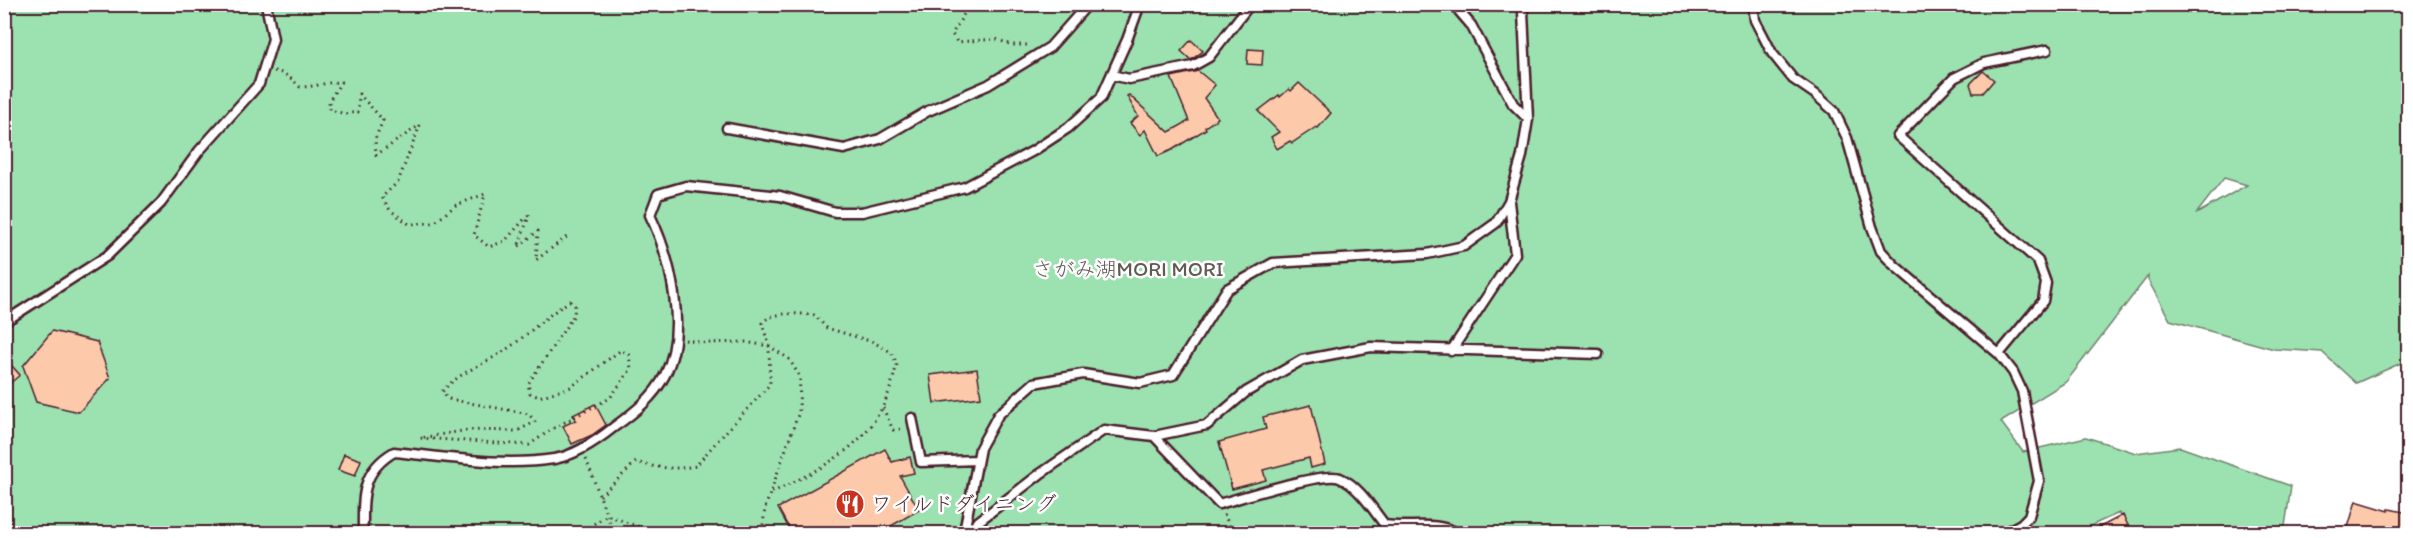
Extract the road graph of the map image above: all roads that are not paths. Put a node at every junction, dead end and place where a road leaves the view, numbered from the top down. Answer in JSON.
{"nodes":[{"id":1,"x":266,"y":4,"type":"edge"},
{"id":2,"x":1088,"y":4,"type":"edge"},
{"id":3,"x":1140,"y":4,"type":"edge"},
{"id":4,"x":1250,"y":4,"type":"edge"},
{"id":5,"x":1453,"y":4,"type":"edge"},
{"id":6,"x":1520,"y":4,"type":"edge"},
{"id":7,"x":1753,"y":4,"type":"edge"},
{"id":8,"x":2047,"y":50,"type":"dead end"},
{"id":9,"x":1112,"y":75,"type":"junction"},
{"id":10,"x":1528,"y":119,"type":"junction"},
{"id":11,"x":726,"y":128,"type":"dead end"},
{"id":12,"x":1509,"y":201,"type":"junction"},
{"id":13,"x":4,"y":322,"type":"edge"},
{"id":14,"x":1451,"y":351,"type":"junction"},
{"id":15,"x":1598,"y":354,"type":"dead end"},
{"id":16,"x":2000,"y":354,"type":"junction"},
{"id":17,"x":912,"y":418,"type":"dead end"},
{"id":18,"x":1154,"y":436,"type":"junction"},
{"id":19,"x":977,"y":460,"type":"junction"},
{"id":20,"x":963,"y":533,"type":"edge"},
{"id":21,"x":363,"y":534,"type":"edge"},
{"id":22,"x":1459,"y":534,"type":"edge"},
{"id":23,"x":2002,"y":534,"type":"edge"}],
"edges":[{"from":1,"to":13,"type":"lane"},
{"from":2,"to":11,"type":"lane"},
{"from":3,"to":9,"type":"lane"},
{"from":4,"to":9,"type":"lane"},
{"from":5,"to":10,"type":"lane"},
{"from":6,"to":10,"type":"lane"},
{"from":7,"to":16,"type":"lane"},
{"from":8,"to":16,"type":"lane"},
{"from":9,"to":21,"type":"lane"},
{"from":10,"to":12,"type":"lane"},
{"from":12,"to":14,"type":"lane"},
{"from":12,"to":19,"type":"lane"},
{"from":14,"to":15,"type":"lane"},
{"from":14,"to":18,"type":"lane"},
{"from":16,"to":23,"type":"lane"},
{"from":17,"to":19,"type":"lane"},
{"from":18,"to":20,"type":"lane"},
{"from":18,"to":22,"type":"lane"},
{"from":19,"to":20,"type":"lane"}]}
